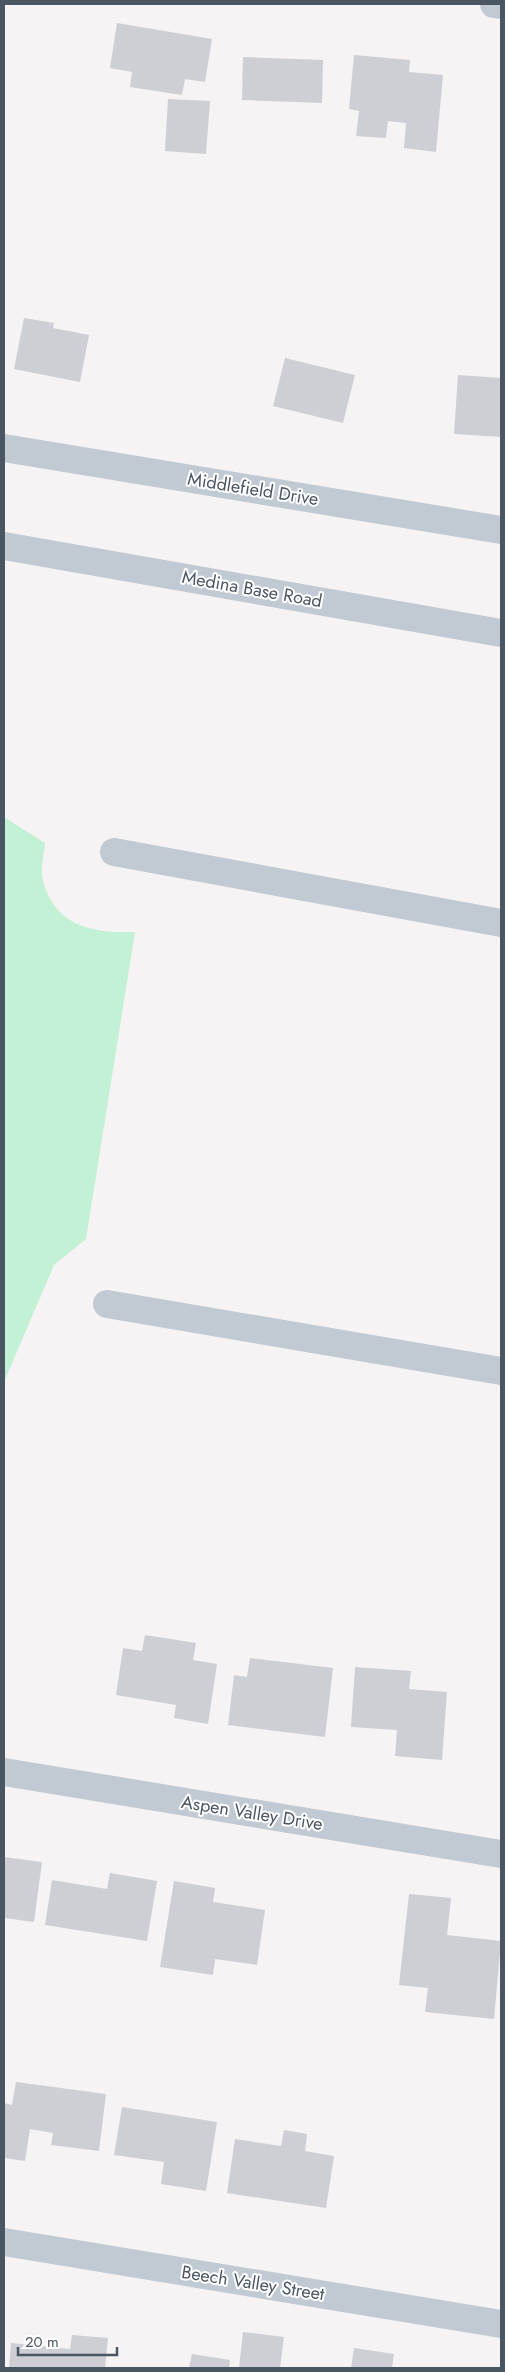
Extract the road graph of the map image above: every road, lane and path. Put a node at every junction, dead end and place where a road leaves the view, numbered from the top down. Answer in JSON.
{"nodes":[{"id":1,"x":494,"y":4,"type":"edge"},
{"id":2,"x":501,"y":5,"type":"edge"},
{"id":3,"x":4,"y":448,"type":"edge"},
{"id":4,"x":501,"y":530,"type":"edge"},
{"id":5,"x":4,"y":546,"type":"edge"},
{"id":6,"x":501,"y":632,"type":"edge"},
{"id":7,"x":114,"y":852,"type":"dead end"},
{"id":8,"x":501,"y":923,"type":"edge"},
{"id":9,"x":107,"y":1304,"type":"dead end"},
{"id":10,"x":501,"y":1371,"type":"edge"},
{"id":11,"x":4,"y":1772,"type":"edge"},
{"id":12,"x":501,"y":1854,"type":"edge"},
{"id":13,"x":4,"y":2242,"type":"edge"},
{"id":14,"x":501,"y":2324,"type":"edge"}],
"edges":[{"from":1,"to":2,"type":"street"},
{"from":3,"to":4,"type":"street","name":"Middlefield Drive"},
{"from":5,"to":6,"type":"street","name":"Medina Base Road"},
{"from":7,"to":8,"type":"street"},
{"from":9,"to":10,"type":"street"},
{"from":11,"to":12,"type":"street","name":"Aspen Valley Drive"},
{"from":13,"to":14,"type":"street","name":"Beech Valley Street"}]}
